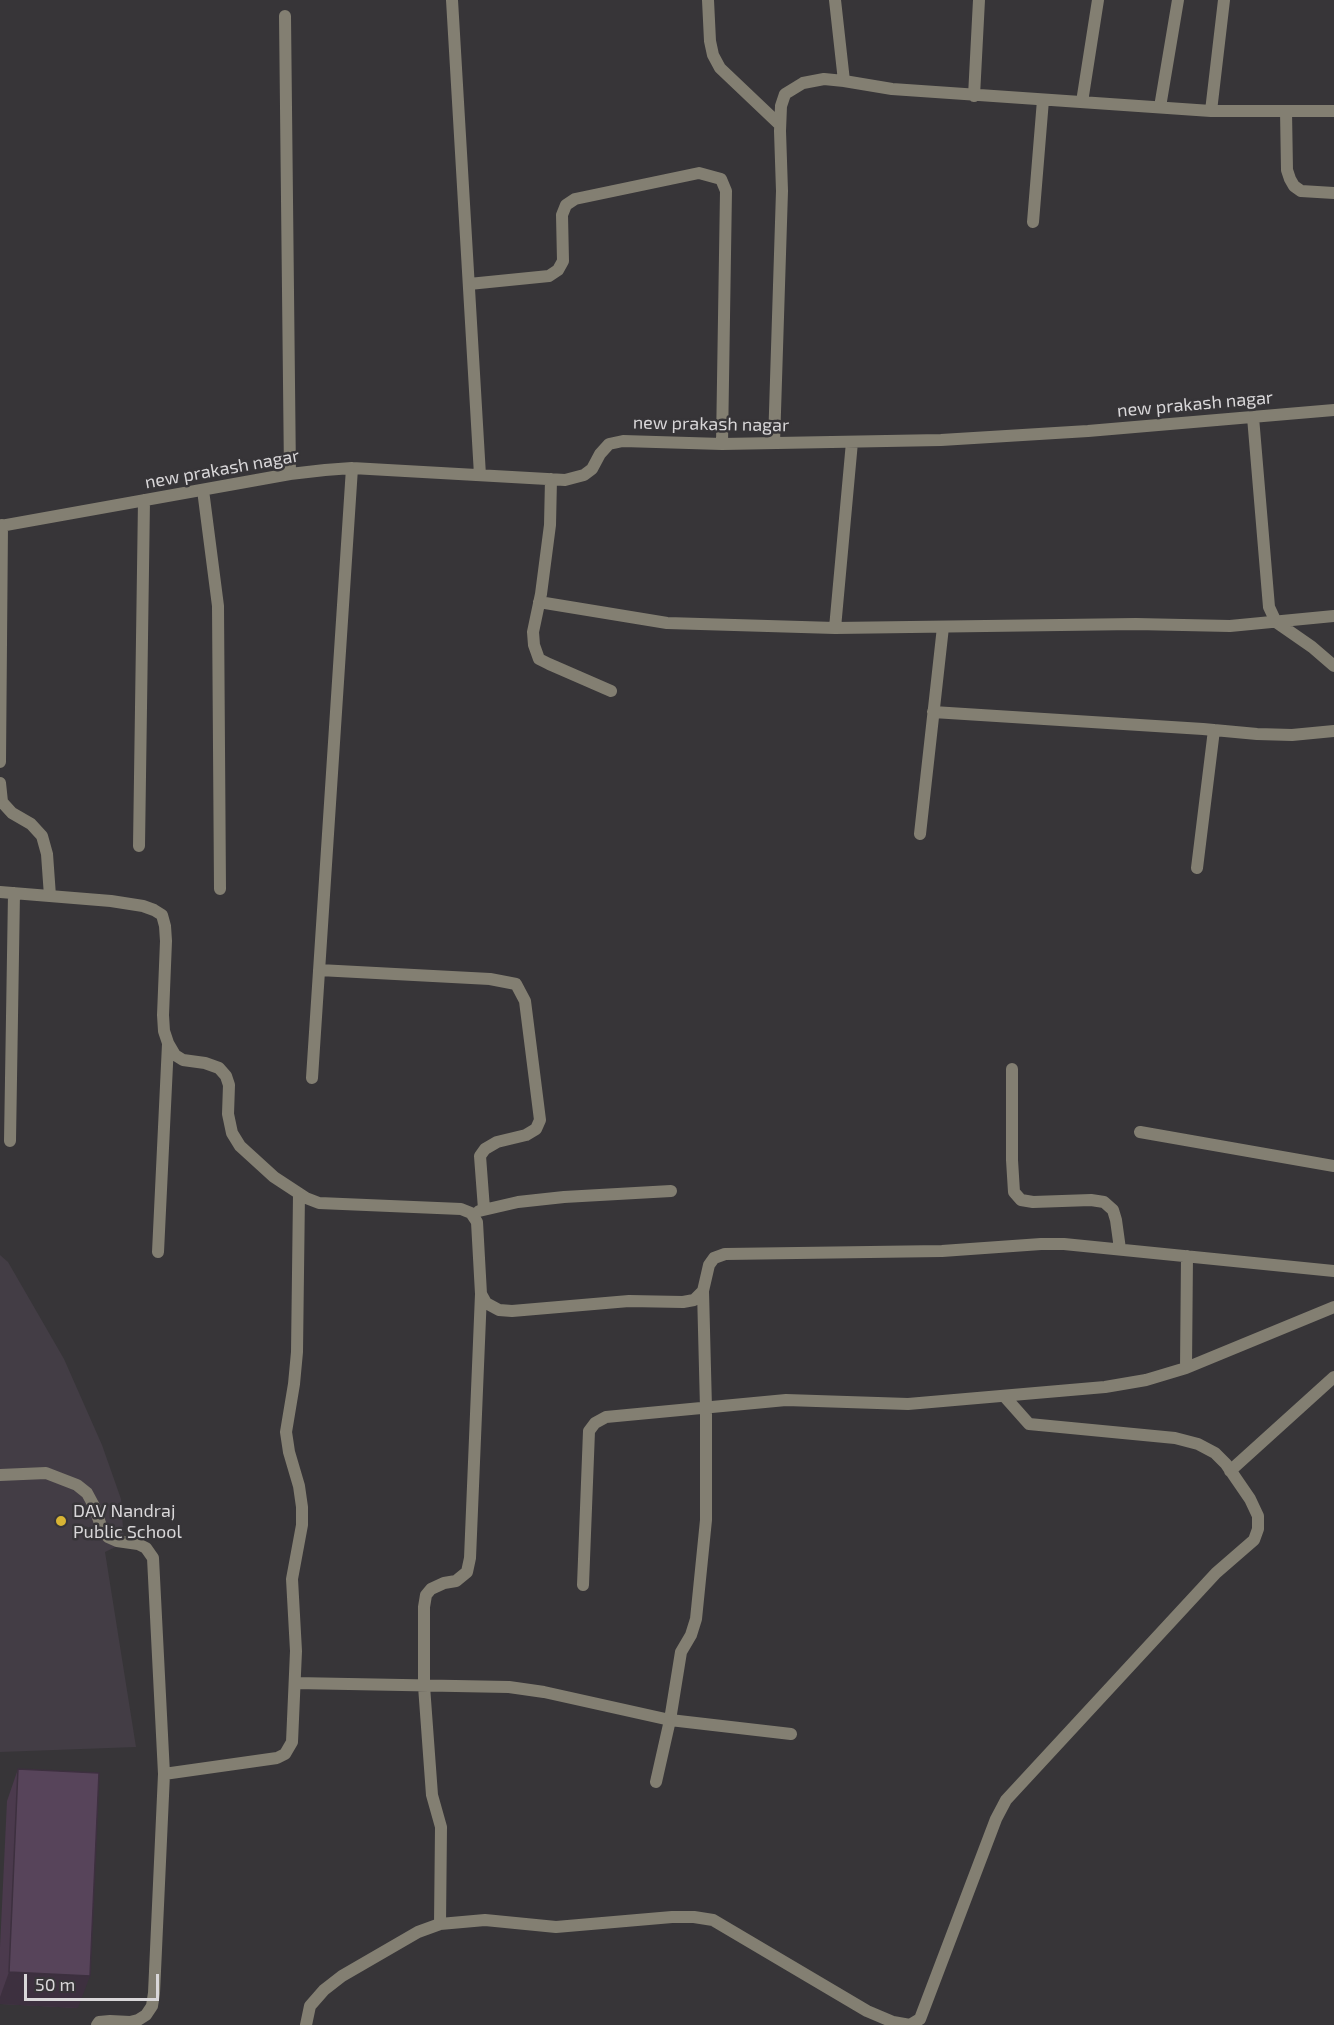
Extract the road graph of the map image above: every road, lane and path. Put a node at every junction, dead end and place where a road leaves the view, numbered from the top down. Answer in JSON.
{"nodes":[{"id":1,"x":452,"y":0,"type":"edge"},
{"id":2,"x":708,"y":0,"type":"edge"},
{"id":3,"x":836,"y":0,"type":"edge"},
{"id":4,"x":979,"y":0,"type":"edge"},
{"id":5,"x":1098,"y":0,"type":"edge"},
{"id":6,"x":1178,"y":0,"type":"edge"},
{"id":7,"x":1224,"y":0,"type":"edge"},
{"id":8,"x":285,"y":16,"type":"dead end"},
{"id":9,"x":844,"y":81,"type":"junction"},
{"id":10,"x":974,"y":96,"type":"junction"},
{"id":11,"x":1043,"y":100,"type":"junction"},
{"id":12,"x":1082,"y":102,"type":"junction"},
{"id":13,"x":1160,"y":107,"type":"junction"},
{"id":14,"x":1211,"y":111,"type":"junction"},
{"id":15,"x":1286,"y":111,"type":"junction"},
{"id":16,"x":1334,"y":111,"type":"edge"},
{"id":17,"x":780,"y":125,"type":"junction"},
{"id":18,"x":1334,"y":193,"type":"edge"},
{"id":19,"x":1033,"y":222,"type":"dead end"},
{"id":20,"x":468,"y":284,"type":"junction"},
{"id":21,"x":1334,"y":410,"type":"edge"},
{"id":22,"x":1253,"y":417,"type":"junction"},
{"id":23,"x":852,"y":442,"type":"junction"},
{"id":24,"x":774,"y":443,"type":"junction"},
{"id":25,"x":722,"y":444,"type":"junction"},
{"id":26,"x":352,"y":468,"type":"junction"},
{"id":27,"x":290,"y":474,"type":"junction"},
{"id":28,"x":480,"y":475,"type":"junction"},
{"id":29,"x":551,"y":479,"type":"junction"},
{"id":30,"x":203,"y":490,"type":"junction"},
{"id":31,"x":144,"y":500,"type":"junction"},
{"id":32,"x":1,"y":525,"type":"edge"},
{"id":33,"x":538,"y":602,"type":"junction"},
{"id":34,"x":1334,"y":616,"type":"edge"},
{"id":35,"x":1276,"y":621,"type":"junction"},
{"id":36,"x":943,"y":627,"type":"junction"},
{"id":37,"x":836,"y":628,"type":"junction"},
{"id":38,"x":1334,"y":666,"type":"edge"},
{"id":39,"x":611,"y":690,"type":"dead end"},
{"id":40,"x":933,"y":712,"type":"junction"},
{"id":41,"x":1214,"y":729,"type":"junction"},
{"id":42,"x":1334,"y":731,"type":"edge"},
{"id":43,"x":0,"y":762,"type":"edge"},
{"id":44,"x":0,"y":783,"type":"edge"},
{"id":45,"x":921,"y":834,"type":"dead end"},
{"id":46,"x":139,"y":846,"type":"dead end"},
{"id":47,"x":1197,"y":868,"type":"dead end"},
{"id":48,"x":220,"y":889,"type":"dead end"},
{"id":49,"x":0,"y":892,"type":"edge"},
{"id":50,"x":14,"y":893,"type":"junction"},
{"id":51,"x":50,"y":896,"type":"junction"},
{"id":52,"x":319,"y":970,"type":"junction"},
{"id":53,"x":168,"y":1044,"type":"junction"},
{"id":54,"x":1012,"y":1069,"type":"dead end"},
{"id":55,"x":312,"y":1078,"type":"dead end"},
{"id":56,"x":1140,"y":1131,"type":"dead end"},
{"id":57,"x":10,"y":1141,"type":"dead end"},
{"id":58,"x":1334,"y":1166,"type":"edge"},
{"id":59,"x":671,"y":1191,"type":"dead end"},
{"id":60,"x":299,"y":1194,"type":"junction"},
{"id":61,"x":484,"y":1209,"type":"junction"},
{"id":62,"x":471,"y":1213,"type":"junction"},
{"id":63,"x":1120,"y":1249,"type":"junction"},
{"id":64,"x":158,"y":1252,"type":"dead end"},
{"id":65,"x":1187,"y":1256,"type":"junction"},
{"id":66,"x":1334,"y":1270,"type":"edge"},
{"id":67,"x":703,"y":1291,"type":"junction"},
{"id":68,"x":481,"y":1294,"type":"junction"},
{"id":69,"x":1334,"y":1307,"type":"edge"},
{"id":70,"x":1186,"y":1368,"type":"junction"},
{"id":71,"x":1334,"y":1377,"type":"edge"},
{"id":72,"x":1005,"y":1397,"type":"junction"},
{"id":73,"x":706,"y":1408,"type":"junction"},
{"id":74,"x":1230,"y":1471,"type":"junction"},
{"id":75,"x":0,"y":1475,"type":"edge"},
{"id":76,"x":583,"y":1585,"type":"dead end"},
{"id":77,"x":295,"y":1683,"type":"junction"},
{"id":78,"x":424,"y":1686,"type":"junction"},
{"id":79,"x":670,"y":1720,"type":"junction"},
{"id":80,"x":791,"y":1734,"type":"dead end"},
{"id":81,"x":164,"y":1774,"type":"junction"},
{"id":82,"x":656,"y":1782,"type":"dead end"},
{"id":83,"x":440,"y":1924,"type":"junction"},
{"id":84,"x":97,"y":2025,"type":"edge"},
{"id":85,"x":306,"y":2025,"type":"edge"}],
"edges":[{"from":1,"to":20,"type":"street"},
{"from":2,"to":17,"type":"street"},
{"from":3,"to":9,"type":"street"},
{"from":4,"to":10,"type":"street"},
{"from":5,"to":12,"type":"street"},
{"from":6,"to":13,"type":"street"},
{"from":7,"to":14,"type":"street"},
{"from":8,"to":27,"type":"street"},
{"from":9,"to":10,"type":"street"},
{"from":9,"to":17,"type":"street"},
{"from":10,"to":11,"type":"street"},
{"from":11,"to":12,"type":"street"},
{"from":11,"to":19,"type":"street"},
{"from":12,"to":13,"type":"street"},
{"from":13,"to":14,"type":"street"},
{"from":14,"to":15,"type":"street"},
{"from":15,"to":16,"type":"street"},
{"from":15,"to":18,"type":"street"},
{"from":17,"to":24,"type":"street"},
{"from":20,"to":25,"type":"street"},
{"from":20,"to":28,"type":"street"},
{"from":21,"to":22,"type":"street","name":"new prakash nagar"},
{"from":22,"to":23,"type":"street","name":"new prakash nagar"},
{"from":22,"to":35,"type":"street"},
{"from":23,"to":24,"type":"street","name":"new prakash nagar"},
{"from":23,"to":37,"type":"street"},
{"from":24,"to":25,"type":"street","name":"new prakash nagar"},
{"from":25,"to":29,"type":"street","name":"new prakash nagar"},
{"from":26,"to":27,"type":"street","name":"new prakash nagar"},
{"from":26,"to":28,"type":"street","name":"new prakash nagar"},
{"from":26,"to":52,"type":"street"},
{"from":27,"to":30,"type":"street","name":"new prakash nagar"},
{"from":28,"to":29,"type":"street","name":"new prakash nagar"},
{"from":29,"to":33,"type":"street"},
{"from":30,"to":31,"type":"street","name":"new prakash nagar"},
{"from":30,"to":48,"type":"street"},
{"from":31,"to":32,"type":"street","name":"new prakash nagar"},
{"from":31,"to":46,"type":"street"},
{"from":32,"to":43,"type":"street"},
{"from":33,"to":37,"type":"street"},
{"from":33,"to":39,"type":"street"},
{"from":34,"to":35,"type":"street"},
{"from":35,"to":36,"type":"street"},
{"from":35,"to":38,"type":"street"},
{"from":36,"to":37,"type":"street"},
{"from":36,"to":40,"type":"street"},
{"from":40,"to":41,"type":"street"},
{"from":40,"to":45,"type":"street"},
{"from":41,"to":42,"type":"street"},
{"from":41,"to":47,"type":"street"},
{"from":44,"to":51,"type":"street"},
{"from":49,"to":50,"type":"street"},
{"from":50,"to":51,"type":"street"},
{"from":50,"to":57,"type":"street"},
{"from":51,"to":53,"type":"street"},
{"from":52,"to":55,"type":"street"},
{"from":52,"to":61,"type":"street"},
{"from":53,"to":60,"type":"street"},
{"from":53,"to":64,"type":"street"},
{"from":54,"to":63,"type":"street"},
{"from":56,"to":58,"type":"street"},
{"from":59,"to":61,"type":"street"},
{"from":60,"to":62,"type":"street"},
{"from":60,"to":77,"type":"street"},
{"from":61,"to":62,"type":"street"},
{"from":62,"to":68,"type":"street"},
{"from":63,"to":65,"type":"street"},
{"from":63,"to":67,"type":"street"},
{"from":65,"to":66,"type":"street"},
{"from":65,"to":70,"type":"street"},
{"from":67,"to":68,"type":"street"},
{"from":67,"to":73,"type":"street"},
{"from":68,"to":78,"type":"street"},
{"from":69,"to":70,"type":"street"},
{"from":70,"to":72,"type":"street"},
{"from":71,"to":74,"type":"street"},
{"from":72,"to":73,"type":"street"},
{"from":72,"to":74,"type":"street"},
{"from":73,"to":76,"type":"street"},
{"from":73,"to":79,"type":"street"},
{"from":74,"to":83,"type":"street"},
{"from":75,"to":81,"type":"street"},
{"from":77,"to":78,"type":"street"},
{"from":77,"to":81,"type":"street"},
{"from":78,"to":79,"type":"street"},
{"from":78,"to":83,"type":"street"},
{"from":79,"to":80,"type":"street"},
{"from":79,"to":82,"type":"street"},
{"from":81,"to":84,"type":"street"},
{"from":83,"to":85,"type":"street"}]}
